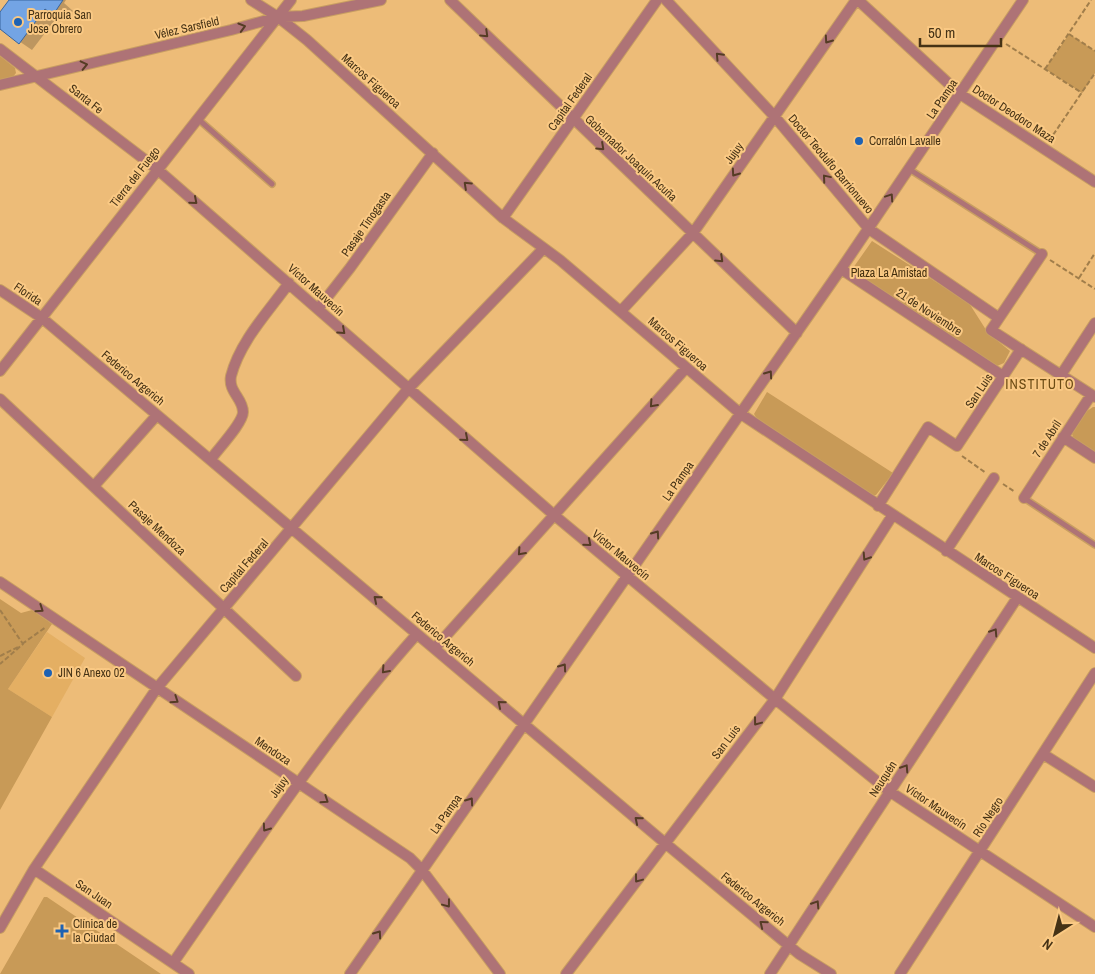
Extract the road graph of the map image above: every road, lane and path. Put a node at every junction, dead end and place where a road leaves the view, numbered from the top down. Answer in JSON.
{"nodes":[{"id":1,"x":251,"y":0,"type":"edge"},
{"id":2,"x":291,"y":0,"type":"edge"},
{"id":3,"x":381,"y":0,"type":"edge"},
{"id":4,"x":450,"y":0,"type":"edge"},
{"id":5,"x":657,"y":0,"type":"edge"},
{"id":6,"x":666,"y":0,"type":"edge"},
{"id":7,"x":857,"y":0,"type":"edge"},
{"id":8,"x":1022,"y":0,"type":"edge"},
{"id":9,"x":1091,"y":0,"type":"edge"},
{"id":10,"x":278,"y":17,"type":"junction"},
{"id":11,"x":1069,"y":34,"type":"junction"},
{"id":12,"x":997,"y":38,"type":"junction"},
{"id":13,"x":0,"y":49,"type":"edge"},
{"id":14,"x":1095,"y":51,"type":"edge"},
{"id":15,"x":1045,"y":69,"type":"junction"},
{"id":16,"x":1095,"y":73,"type":"edge"},
{"id":17,"x":37,"y":76,"type":"junction"},
{"id":18,"x":0,"y":85,"type":"edge"},
{"id":19,"x":1082,"y":93,"type":"junction"},
{"id":20,"x":960,"y":94,"type":"junction"},
{"id":21,"x":775,"y":117,"type":"junction"},
{"id":22,"x":198,"y":119,"type":"junction"},
{"id":23,"x":572,"y":120,"type":"junction"},
{"id":24,"x":1044,"y":149,"type":"junction"},
{"id":25,"x":433,"y":153,"type":"junction"},
{"id":26,"x":157,"y":169,"type":"junction"},
{"id":27,"x":909,"y":169,"type":"junction"},
{"id":28,"x":1095,"y":182,"type":"edge"},
{"id":29,"x":272,"y":184,"type":"dead end"},
{"id":30,"x":503,"y":218,"type":"junction"},
{"id":31,"x":869,"y":229,"type":"junction"},
{"id":32,"x":693,"y":233,"type":"junction"},
{"id":33,"x":543,"y":249,"type":"junction"},
{"id":34,"x":1095,"y":253,"type":"edge"},
{"id":35,"x":1042,"y":254,"type":"junction"},
{"id":36,"x":841,"y":270,"type":"junction"},
{"id":37,"x":1079,"y":278,"type":"junction"},
{"id":38,"x":290,"y":283,"type":"junction"},
{"id":39,"x":1095,"y":289,"type":"edge"},
{"id":40,"x":0,"y":290,"type":"edge"},
{"id":41,"x":318,"y":309,"type":"junction"},
{"id":42,"x":621,"y":311,"type":"junction"},
{"id":43,"x":42,"y":318,"type":"junction"},
{"id":44,"x":999,"y":318,"type":"junction"},
{"id":45,"x":1095,"y":323,"type":"edge"},
{"id":46,"x":797,"y":333,"type":"junction"},
{"id":47,"x":1021,"y":349,"type":"junction"},
{"id":48,"x":686,"y":368,"type":"junction"},
{"id":49,"x":0,"y":371,"type":"edge"},
{"id":50,"x":1061,"y":375,"type":"junction"},
{"id":51,"x":1004,"y":376,"type":"junction"},
{"id":52,"x":408,"y":389,"type":"junction"},
{"id":53,"x":1093,"y":396,"type":"edge"},
{"id":54,"x":0,"y":399,"type":"edge"},
{"id":55,"x":741,"y":414,"type":"junction"},
{"id":56,"x":157,"y":415,"type":"junction"},
{"id":57,"x":1063,"y":437,"type":"junction"},
{"id":58,"x":1095,"y":458,"type":"edge"},
{"id":59,"x":211,"y":459,"type":"junction"},
{"id":60,"x":994,"y":478,"type":"dead end"},
{"id":61,"x":94,"y":486,"type":"junction"},
{"id":62,"x":1024,"y":498,"type":"joint"},
{"id":63,"x":878,"y":506,"type":"junction"},
{"id":64,"x":554,"y":515,"type":"junction"},
{"id":65,"x":892,"y":516,"type":"junction"},
{"id":66,"x":293,"y":528,"type":"junction"},
{"id":67,"x":1095,"y":545,"type":"edge"},
{"id":68,"x":946,"y":551,"type":"junction"},
{"id":69,"x":626,"y":576,"type":"junction"},
{"id":70,"x":0,"y":582,"type":"edge"},
{"id":71,"x":1017,"y":598,"type":"junction"},
{"id":72,"x":224,"y":608,"type":"junction"},
{"id":73,"x":0,"y":610,"type":"edge"},
{"id":74,"x":47,"y":626,"type":"dead end"},
{"id":75,"x":417,"y":634,"type":"junction"},
{"id":76,"x":23,"y":644,"type":"junction"},
{"id":77,"x":435,"y":648,"type":"junction"},
{"id":78,"x":1095,"y":648,"type":"edge"},
{"id":79,"x":0,"y":656,"type":"edge"},
{"id":80,"x":0,"y":664,"type":"edge"},
{"id":81,"x":1095,"y":673,"type":"edge"},
{"id":82,"x":296,"y":676,"type":"dead end"},
{"id":83,"x":157,"y":688,"type":"junction"},
{"id":84,"x":774,"y":699,"type":"junction"},
{"id":85,"x":524,"y":723,"type":"junction"},
{"id":86,"x":1043,"y":754,"type":"junction"},
{"id":87,"x":298,"y":782,"type":"junction"},
{"id":88,"x":1095,"y":788,"type":"edge"},
{"id":89,"x":890,"y":791,"type":"junction"},
{"id":90,"x":665,"y":843,"type":"junction"},
{"id":91,"x":980,"y":852,"type":"junction"},
{"id":92,"x":34,"y":869,"type":"junction"},
{"id":93,"x":422,"y":870,"type":"junction"},
{"id":94,"x":1095,"y":927,"type":"edge"},
{"id":95,"x":0,"y":928,"type":"edge"},
{"id":96,"x":789,"y":945,"type":"junction"},
{"id":97,"x":173,"y":963,"type":"junction"},
{"id":98,"x":188,"y":974,"type":"edge"},
{"id":99,"x":350,"y":974,"type":"edge"},
{"id":100,"x":500,"y":974,"type":"edge"},
{"id":101,"x":566,"y":974,"type":"edge"},
{"id":102,"x":770,"y":974,"type":"edge"},
{"id":103,"x":831,"y":974,"type":"edge"},
{"id":104,"x":900,"y":974,"type":"edge"}],
"edges":[{"from":1,"to":10,"type":"street","name":"Marcos Figueroa"},
{"from":2,"to":10,"type":"street","name":"Tierra del Fuego"},
{"from":3,"to":10,"type":"street","name":"Vélez Sarsfield"},
{"from":4,"to":23,"type":"street","name":"Gobernador Joaquín Acuña","one_way":true},
{"from":5,"to":23,"type":"street","name":"Capital Federal"},
{"from":21,"to":6,"type":"street","name":"Doctor Teodulfo Barrionuevo","one_way":true},
{"from":7,"to":20,"type":"street","name":"Doctor Deodoro Maza"},
{"from":7,"to":21,"type":"street","name":"Jujuy","one_way":true},
{"from":8,"to":12,"type":"street","name":"La Pampa"},
{"from":9,"to":11,"type":"path"},
{"from":17,"to":10,"type":"street","name":"Vélez Sarsfield","one_way":true},
{"from":10,"to":22,"type":"street","name":"Tierra del Fuego"},
{"from":10,"to":25,"type":"street","name":"Marcos Figueroa"},
{"from":11,"to":14,"type":"path"},
{"from":11,"to":15,"type":"path"},
{"from":12,"to":15,"type":"path"},
{"from":12,"to":20,"type":"street","name":"La Pampa"},
{"from":13,"to":17,"type":"street","name":"Santa Fe"},
{"from":15,"to":19,"type":"path"},
{"from":16,"to":19,"type":"path"},
{"from":17,"to":18,"type":"street","name":"Vélez Sarsfield"},
{"from":17,"to":26,"type":"street","name":"Santa Fe"},
{"from":19,"to":24,"type":"path"},
{"from":20,"to":24,"type":"street","name":"Doctor Deodoro Maza"},
{"from":20,"to":27,"type":"street","name":"La Pampa"},
{"from":31,"to":21,"type":"street","name":"Doctor Teodulfo Barrionuevo","one_way":true},
{"from":21,"to":32,"type":"street","name":"Jujuy","one_way":true},
{"from":22,"to":26,"type":"street","name":"Tierra del Fuego"},
{"from":22,"to":29,"type":"lane"},
{"from":23,"to":30,"type":"street","name":"Capital Federal"},
{"from":23,"to":32,"type":"street","name":"Gobernador Joaquín Acuña","one_way":true},
{"from":24,"to":28,"type":"street","name":"Doctor Deodoro Maza"},
{"from":30,"to":25,"type":"street","name":"Marcos Figueroa","one_way":true},
{"from":25,"to":41,"type":"street","name":"Pasaje Tinogasta"},
{"from":26,"to":38,"type":"street","name":"Víctor Mauvecín","one_way":true},
{"from":26,"to":43,"type":"street","name":"Tierra del Fuego"},
{"from":31,"to":27,"type":"street","name":"La Pampa","one_way":true},
{"from":27,"to":35,"type":"lane"},
{"from":30,"to":33,"type":"street","name":"Marcos Figueroa"},
{"from":31,"to":36,"type":"street","name":"La Pampa"},
{"from":31,"to":44,"type":"street","name":"Doctor Teodulfo Barrionuevo"},
{"from":32,"to":42,"type":"street","name":"Jujuy"},
{"from":32,"to":46,"type":"street","name":"Gobernador Joaquín Acuña","one_way":true},
{"from":33,"to":42,"type":"street","name":"Marcos Figueroa"},
{"from":33,"to":52,"type":"street","name":"Capital Federal"},
{"from":34,"to":37,"type":"path"},
{"from":35,"to":37,"type":"path"},
{"from":35,"to":44,"type":"street"},
{"from":36,"to":46,"type":"street","name":"La Pampa"},
{"from":36,"to":51,"type":"street","name":"21 de Noviembre"},
{"from":37,"to":39,"type":"path"},
{"from":38,"to":41,"type":"street","name":"Víctor Mauvecín"},
{"from":38,"to":59,"type":"street"},
{"from":40,"to":43,"type":"street","name":"Florida"},
{"from":41,"to":52,"type":"street","name":"Víctor Mauvecín","one_way":true},
{"from":42,"to":48,"type":"street","name":"Marcos Figueroa"},
{"from":43,"to":49,"type":"street","name":"Tierra del Fuego"},
{"from":43,"to":56,"type":"street","name":"Federico Argerich"},
{"from":44,"to":47,"type":"street"},
{"from":45,"to":50,"type":"street"},
{"from":55,"to":46,"type":"street","name":"La Pampa","one_way":true},
{"from":47,"to":50,"type":"street"},
{"from":47,"to":51,"type":"street","name":"San Luis"},
{"from":48,"to":55,"type":"street","name":"Marcos Figueroa"},
{"from":48,"to":64,"type":"street","one_way":true},
{"from":50,"to":53,"type":"street"},
{"from":51,"to":63,"type":"street","name":"San Luis"},
{"from":52,"to":64,"type":"street","name":"Víctor Mauvecín","one_way":true},
{"from":52,"to":66,"type":"street","name":"Capital Federal"},
{"from":53,"to":57,"type":"street","name":"7 de Abril"},
{"from":54,"to":61,"type":"street","name":"Pasaje Mendoza"},
{"from":55,"to":63,"type":"street","name":"Marcos Figueroa"},
{"from":69,"to":55,"type":"street","name":"La Pampa","one_way":true},
{"from":56,"to":59,"type":"street","name":"Federico Argerich"},
{"from":56,"to":61,"type":"street"},
{"from":57,"to":58,"type":"street"},
{"from":57,"to":62,"type":"street","name":"7 de Abril"},
{"from":59,"to":66,"type":"street","name":"Federico Argerich"},
{"from":60,"to":68,"type":"street"},
{"from":61,"to":72,"type":"street","name":"Pasaje Mendoza"},
{"from":62,"to":67,"type":"lane"},
{"from":63,"to":65,"type":"street","name":"Marcos Figueroa"},
{"from":64,"to":69,"type":"street","name":"Víctor Mauvecín","one_way":true},
{"from":64,"to":77,"type":"street","one_way":true},
{"from":65,"to":68,"type":"street","name":"Marcos Figueroa"},
{"from":65,"to":84,"type":"street","name":"San Luis","one_way":true},
{"from":66,"to":72,"type":"street","name":"Capital Federal"},
{"from":75,"to":66,"type":"street","name":"Federico Argerich","one_way":true},
{"from":68,"to":71,"type":"street","name":"Marcos Figueroa"},
{"from":69,"to":84,"type":"street","name":"Víctor Mauvecín"},
{"from":85,"to":69,"type":"street","name":"La Pampa","one_way":true},
{"from":70,"to":83,"type":"street","name":"Mendoza","one_way":true},
{"from":71,"to":78,"type":"street","name":"Marcos Figueroa"},
{"from":89,"to":71,"type":"street","name":"Neuquén","one_way":true},
{"from":72,"to":82,"type":"street","name":"Pasaje Mendoza"},
{"from":72,"to":83,"type":"street","name":"Capital Federal"},
{"from":73,"to":76,"type":"path"},
{"from":74,"to":76,"type":"path"},
{"from":75,"to":77,"type":"street","name":"Federico Argerich"},
{"from":75,"to":87,"type":"street","name":"Jujuy","one_way":true},
{"from":76,"to":79,"type":"path"},
{"from":76,"to":80,"type":"path"},
{"from":85,"to":77,"type":"street","name":"Federico Argerich","one_way":true},
{"from":81,"to":86,"type":"street","name":"Río Negro"},
{"from":83,"to":87,"type":"street","name":"Mendoza","one_way":true},
{"from":83,"to":92,"type":"street","name":"Capital Federal"},
{"from":84,"to":89,"type":"street","name":"Víctor Mauvecín"},
{"from":84,"to":90,"type":"street","name":"San Luis","one_way":true},
{"from":90,"to":85,"type":"street","name":"Federico Argerich","one_way":true},
{"from":93,"to":85,"type":"street","name":"La Pampa","one_way":true},
{"from":86,"to":88,"type":"street"},
{"from":86,"to":91,"type":"street","name":"Río Negro"},
{"from":87,"to":93,"type":"street","name":"Mendoza","one_way":true},
{"from":87,"to":97,"type":"street","name":"Jujuy","one_way":true},
{"from":89,"to":91,"type":"street","name":"Víctor Mauvecín"},
{"from":96,"to":89,"type":"street","name":"Neuquén","one_way":true},
{"from":96,"to":90,"type":"street","name":"Federico Argerich","one_way":true},
{"from":90,"to":101,"type":"street","name":"San Luis","one_way":true},
{"from":91,"to":94,"type":"street","name":"Víctor Mauvecín"},
{"from":91,"to":104,"type":"street","name":"Río Negro"},
{"from":92,"to":95,"type":"street","name":"Capital Federal"},
{"from":92,"to":97,"type":"street","name":"San Juan"},
{"from":99,"to":93,"type":"street","name":"La Pampa","one_way":true},
{"from":93,"to":100,"type":"street","name":"Mendoza","one_way":true},
{"from":96,"to":102,"type":"street","name":"Neuquén"},
{"from":96,"to":103,"type":"street","name":"Federico Argerich"},
{"from":97,"to":98,"type":"street","name":"San Juan"}]}
